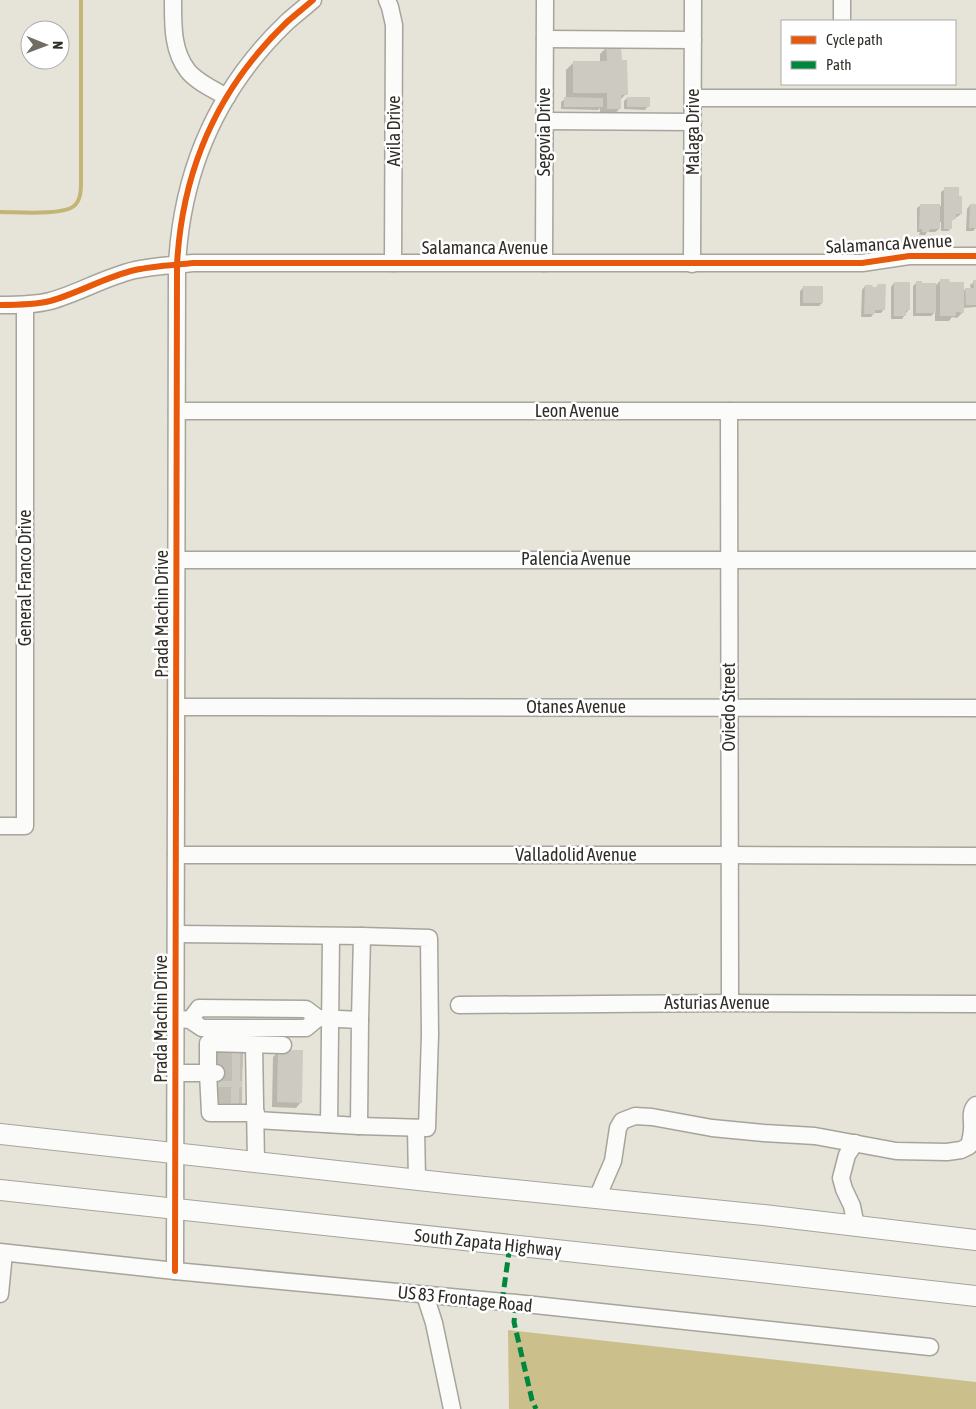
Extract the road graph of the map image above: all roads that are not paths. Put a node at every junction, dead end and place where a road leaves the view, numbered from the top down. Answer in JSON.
{"nodes":[{"id":1,"x":173,"y":0,"type":"edge"},
{"id":2,"x":314,"y":0,"type":"edge"},
{"id":3,"x":387,"y":0,"type":"edge"},
{"id":4,"x":545,"y":0,"type":"edge"},
{"id":5,"x":693,"y":0,"type":"edge"},
{"id":6,"x":842,"y":0,"type":"edge"},
{"id":7,"x":842,"y":20,"type":"edge"},
{"id":8,"x":545,"y":39,"type":"junction"},
{"id":9,"x":693,"y":40,"type":"junction"},
{"id":10,"x":841,"y":91,"type":"edge"},
{"id":11,"x":227,"y":97,"type":"junction"},
{"id":12,"x":693,"y":98,"type":"junction"},
{"id":13,"x":976,"y":98,"type":"edge"},
{"id":14,"x":544,"y":121,"type":"junction"},
{"id":15,"x":693,"y":122,"type":"junction"},
{"id":16,"x":976,"y":256,"type":"edge"},
{"id":17,"x":393,"y":263,"type":"junction"},
{"id":18,"x":544,"y":263,"type":"junction"},
{"id":19,"x":692,"y":264,"type":"junction"},
{"id":20,"x":177,"y":265,"type":"junction"},
{"id":21,"x":0,"y":305,"type":"edge"},
{"id":22,"x":25,"y":305,"type":"junction"},
{"id":23,"x":177,"y":411,"type":"junction"},
{"id":24,"x":729,"y":411,"type":"junction"},
{"id":25,"x":976,"y":411,"type":"edge"},
{"id":26,"x":729,"y":559,"type":"junction"},
{"id":27,"x":177,"y":560,"type":"junction"},
{"id":28,"x":976,"y":560,"type":"edge"},
{"id":29,"x":177,"y":707,"type":"junction"},
{"id":30,"x":729,"y":707,"type":"junction"},
{"id":31,"x":976,"y":708,"type":"edge"},
{"id":32,"x":0,"y":826,"type":"edge"},
{"id":33,"x":729,"y":855,"type":"junction"},
{"id":34,"x":176,"y":856,"type":"junction"},
{"id":35,"x":976,"y":856,"type":"edge"},
{"id":36,"x":176,"y":934,"type":"junction"},
{"id":37,"x":331,"y":936,"type":"junction"},
{"id":38,"x":362,"y":936,"type":"junction"},
{"id":39,"x":730,"y":1003,"type":"junction"},
{"id":40,"x":976,"y":1004,"type":"edge"},
{"id":41,"x":459,"y":1005,"type":"dead end"},
{"id":42,"x":324,"y":1018,"type":"junction"},
{"id":43,"x":183,"y":1020,"type":"junction"},
{"id":44,"x":360,"y":1020,"type":"junction"},
{"id":45,"x":283,"y":1045,"type":"dead end"},
{"id":46,"x":250,"y":1062,"type":"junction"},
{"id":47,"x":212,"y":1066,"type":"junction"},
{"id":48,"x":176,"y":1073,"type":"junction"},
{"id":49,"x":976,"y":1104,"type":"edge"},
{"id":50,"x":256,"y":1117,"type":"junction"},
{"id":51,"x":329,"y":1124,"type":"junction"},
{"id":52,"x":359,"y":1126,"type":"junction"},
{"id":53,"x":416,"y":1128,"type":"junction"},
{"id":54,"x":0,"y":1134,"type":"edge"},
{"id":55,"x":855,"y":1143,"type":"junction"},
{"id":56,"x":176,"y":1153,"type":"junction"},
{"id":57,"x":256,"y":1162,"type":"junction"},
{"id":58,"x":417,"y":1180,"type":"junction"},
{"id":59,"x":0,"y":1190,"type":"edge"},
{"id":60,"x":597,"y":1198,"type":"junction"},
{"id":61,"x":176,"y":1209,"type":"junction"},
{"id":62,"x":856,"y":1226,"type":"junction"},
{"id":63,"x":976,"y":1240,"type":"edge"},
{"id":64,"x":2,"y":1252,"type":"edge"},
{"id":65,"x":175,"y":1271,"type":"junction"},
{"id":66,"x":0,"y":1294,"type":"edge"},
{"id":67,"x":425,"y":1295,"type":"junction"},
{"id":68,"x":976,"y":1296,"type":"edge"},
{"id":69,"x":930,"y":1347,"type":"dead end"},
{"id":70,"x":452,"y":1409,"type":"edge"}],
"edges":[{"from":1,"to":11,"type":"street"},
{"from":2,"to":11,"type":"street","name":"Prada Machin Drive"},
{"from":3,"to":17,"type":"street","name":"Avila Drive"},
{"from":4,"to":8,"type":"street","name":"Segovia Drive"},
{"from":5,"to":9,"type":"street","name":"Malaga Drive"},
{"from":6,"to":7,"type":"street"},
{"from":8,"to":9,"type":"street"},
{"from":8,"to":14,"type":"street","name":"Segovia Drive"},
{"from":9,"to":12,"type":"street","name":"Malaga Drive"},
{"from":10,"to":12,"type":"street"},
{"from":10,"to":13,"type":"street"},
{"from":11,"to":20,"type":"street","name":"Prada Machin Drive"},
{"from":12,"to":15,"type":"street","name":"Malaga Drive"},
{"from":14,"to":15,"type":"street"},
{"from":14,"to":18,"type":"street","name":"Segovia Drive"},
{"from":15,"to":19,"type":"street","name":"Malaga Drive"},
{"from":16,"to":19,"type":"street","name":"Salamanca Avenue"},
{"from":17,"to":18,"type":"street","name":"Salamanca Avenue"},
{"from":17,"to":20,"type":"street","name":"Salamanca Avenue"},
{"from":18,"to":19,"type":"street","name":"Salamanca Avenue"},
{"from":20,"to":22,"type":"street","name":"Salamanca Avenue"},
{"from":20,"to":23,"type":"street","name":"Prada Machin Drive"},
{"from":21,"to":22,"type":"street","name":"Salamanca Avenue"},
{"from":22,"to":32,"type":"street","name":"General Franco Drive"},
{"from":23,"to":24,"type":"street","name":"Leon Avenue"},
{"from":23,"to":27,"type":"street","name":"Prada Machin Drive"},
{"from":24,"to":25,"type":"street","name":"Leon Avenue"},
{"from":24,"to":26,"type":"street","name":"Oviedo Street"},
{"from":26,"to":27,"type":"street","name":"Palencia Avenue"},
{"from":26,"to":28,"type":"street","name":"Palencia Avenue"},
{"from":26,"to":30,"type":"street","name":"Oviedo Street"},
{"from":27,"to":29,"type":"street","name":"Prada Machin Drive"},
{"from":29,"to":30,"type":"street","name":"Otanes Avenue"},
{"from":29,"to":34,"type":"street","name":"Prada Machin Drive"},
{"from":30,"to":31,"type":"street","name":"Otanes Avenue"},
{"from":30,"to":33,"type":"street","name":"Oviedo Street"},
{"from":33,"to":34,"type":"street","name":"Valladolid Avenue"},
{"from":33,"to":35,"type":"street","name":"Valladolid Avenue"},
{"from":33,"to":39,"type":"street","name":"Oviedo Street"},
{"from":34,"to":36,"type":"street","name":"Prada Machin Drive"},
{"from":36,"to":37,"type":"street"},
{"from":36,"to":43,"type":"street","name":"Prada Machin Drive"},
{"from":37,"to":38,"type":"street"},
{"from":37,"to":42,"type":"street"},
{"from":38,"to":44,"type":"street"},
{"from":38,"to":53,"type":"street"},
{"from":39,"to":40,"type":"street","name":"Asturias Avenue"},
{"from":39,"to":41,"type":"street","name":"Asturias Avenue"},
{"from":42,"to":43,"type":"street"},
{"from":42,"to":44,"type":"street"},
{"from":42,"to":51,"type":"street"},
{"from":43,"to":48,"type":"street","name":"Prada Machin Drive"},
{"from":44,"to":52,"type":"street"},
{"from":45,"to":46,"type":"street"},
{"from":46,"to":47,"type":"street"},
{"from":46,"to":50,"type":"street"},
{"from":47,"to":48,"type":"street"},
{"from":47,"to":50,"type":"street"},
{"from":48,"to":56,"type":"street","name":"Prada Machin Drive"},
{"from":49,"to":55,"type":"street"},
{"from":50,"to":51,"type":"street"},
{"from":50,"to":57,"type":"street"},
{"from":51,"to":52,"type":"street"},
{"from":52,"to":53,"type":"street"},
{"from":53,"to":58,"type":"street"},
{"from":54,"to":56,"type":"main road"},
{"from":55,"to":60,"type":"street"},
{"from":55,"to":62,"type":"street"},
{"from":56,"to":57,"type":"main road"},
{"from":56,"to":61,"type":"street","name":"Prada Machin Drive"},
{"from":57,"to":58,"type":"main road"},
{"from":58,"to":60,"type":"main road"},
{"from":59,"to":61,"type":"main road","name":"South Zapata Highway"},
{"from":60,"to":62,"type":"main road"},
{"from":61,"to":65,"type":"street","name":"Prada Machin Drive"},
{"from":61,"to":68,"type":"main road","name":"South Zapata Highway"},
{"from":62,"to":63,"type":"main road"},
{"from":64,"to":65,"type":"street","name":"US 83 Frontage Road"},
{"from":64,"to":66,"type":"street"},
{"from":65,"to":67,"type":"street","name":"US 83 Frontage Road"},
{"from":67,"to":69,"type":"street","name":"US 83 Frontage Road"},
{"from":67,"to":70,"type":"street"}]}
